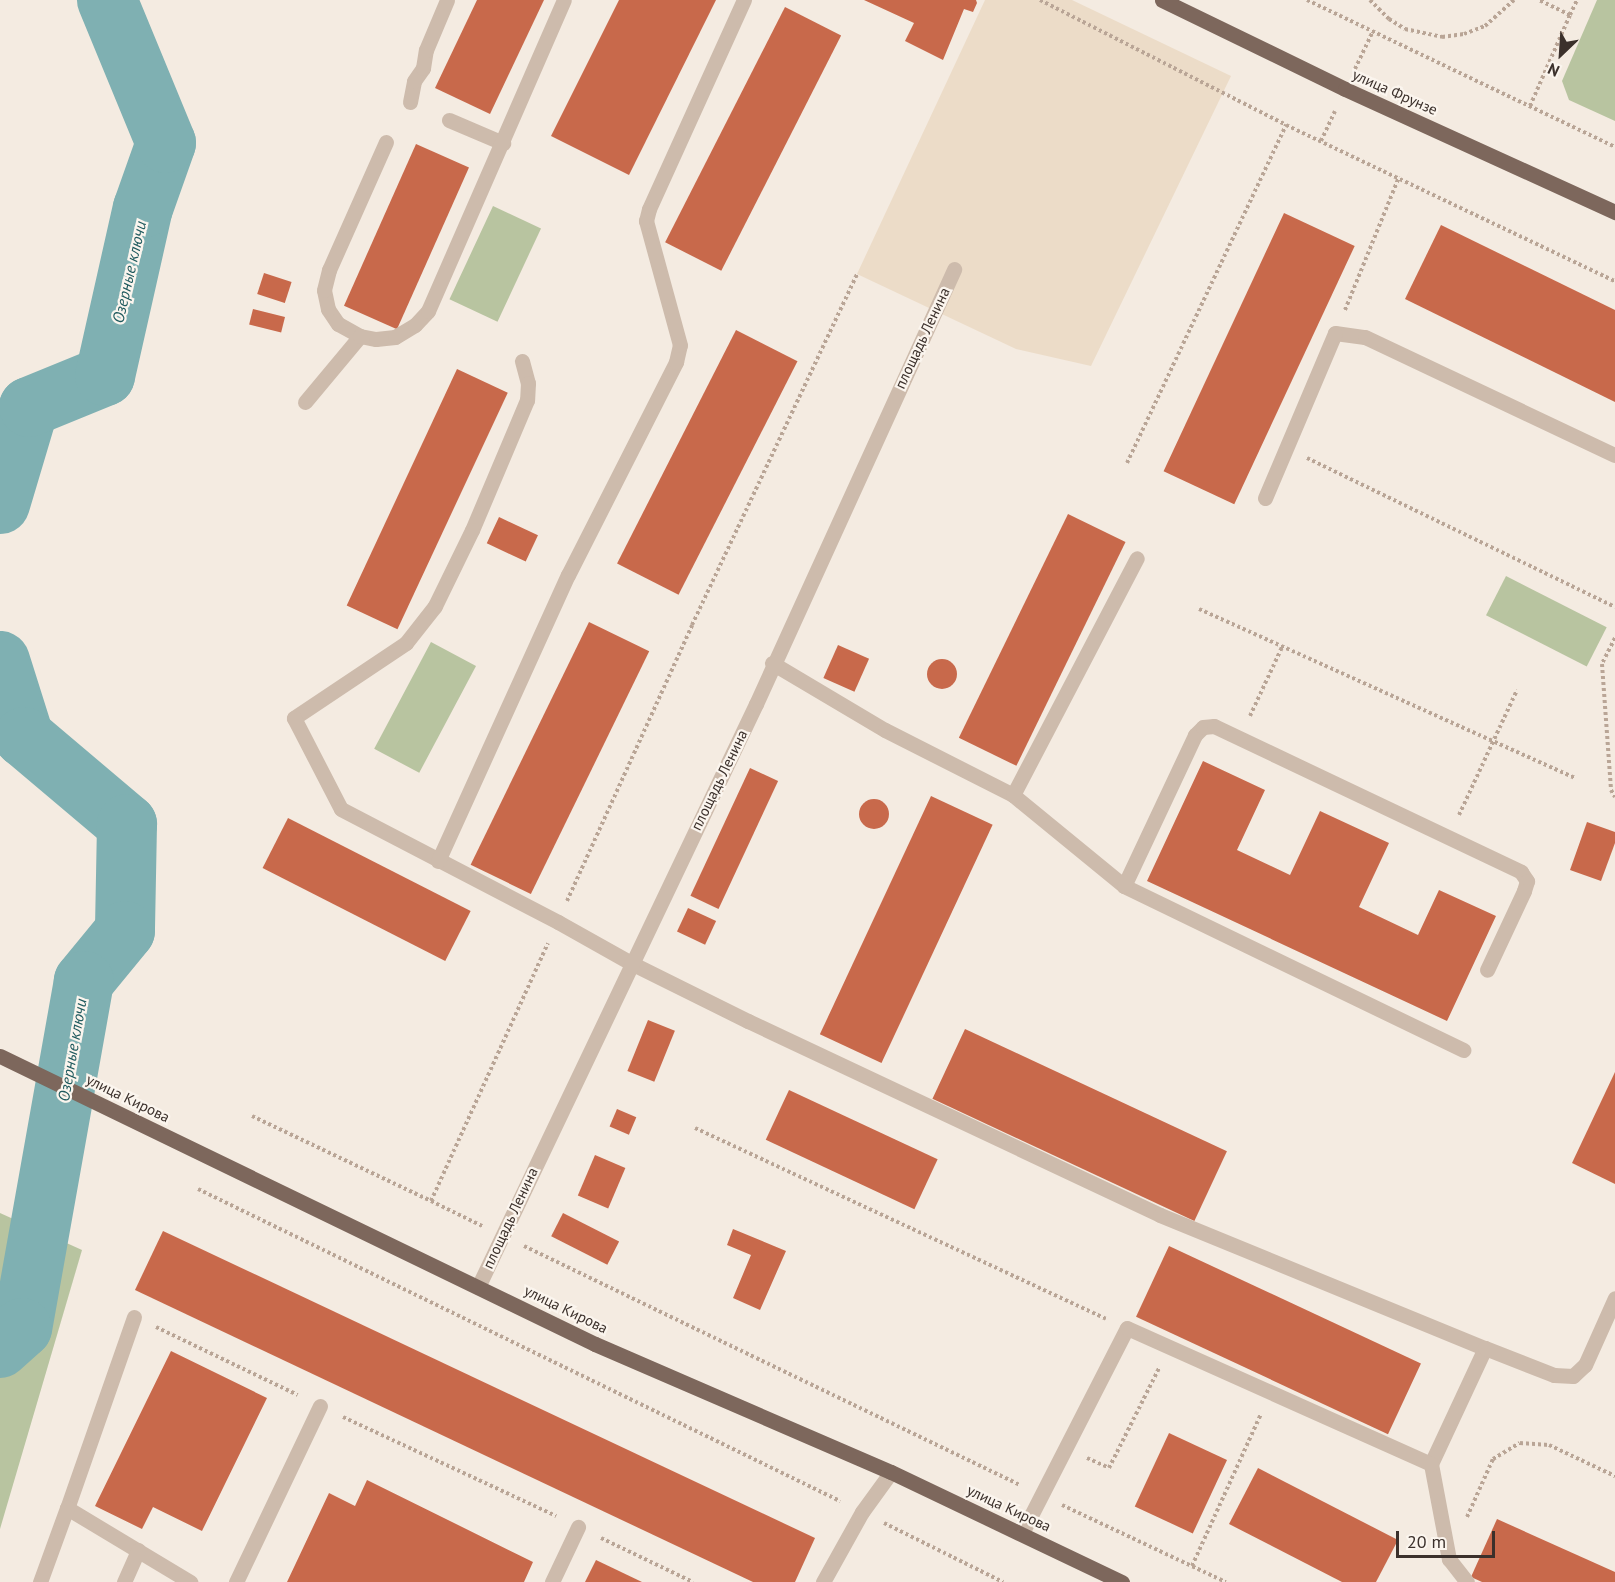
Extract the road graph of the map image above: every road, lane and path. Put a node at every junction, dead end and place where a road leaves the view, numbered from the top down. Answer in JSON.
{"nodes":[{"id":1,"x":447,"y":0,"type":"edge"},
{"id":2,"x":564,"y":0,"type":"edge"},
{"id":3,"x":744,"y":0,"type":"edge"},
{"id":4,"x":1040,"y":0,"type":"edge"},
{"id":5,"x":1161,"y":0,"type":"edge"},
{"id":6,"x":1307,"y":0,"type":"edge"},
{"id":7,"x":1370,"y":0,"type":"edge"},
{"id":8,"x":1514,"y":0,"type":"edge"},
{"id":9,"x":1539,"y":0,"type":"edge"},
{"id":10,"x":1577,"y":0,"type":"edge"},
{"id":11,"x":1570,"y":15,"type":"junction"},
{"id":12,"x":410,"y":102,"type":"dead end"},
{"id":13,"x":1530,"y":106,"type":"junction"},
{"id":14,"x":449,"y":120,"type":"dead end"},
{"id":15,"x":1286,"y":125,"type":"junction"},
{"id":16,"x":386,"y":142,"type":"dead end"},
{"id":17,"x":503,"y":143,"type":"junction"},
{"id":18,"x":1615,"y":147,"type":"edge"},
{"id":19,"x":1399,"y":177,"type":"junction"},
{"id":20,"x":1615,"y":212,"type":"edge"},
{"id":21,"x":954,"y":269,"type":"dead end"},
{"id":22,"x":856,"y":274,"type":"dead end"},
{"id":23,"x":1615,"y":281,"type":"edge"},
{"id":24,"x":1335,"y":333,"type":"junction"},
{"id":25,"x":360,"y":336,"type":"junction"},
{"id":26,"x":522,"y":361,"type":"dead end"},
{"id":27,"x":305,"y":402,"type":"dead end"},
{"id":28,"x":1286,"y":448,"type":"junction"},
{"id":29,"x":1615,"y":455,"type":"edge"},
{"id":30,"x":1127,"y":463,"type":"dead end"},
{"id":31,"x":1265,"y":498,"type":"dead end"},
{"id":32,"x":1137,"y":558,"type":"dead end"},
{"id":33,"x":1615,"y":607,"type":"edge"},
{"id":34,"x":1199,"y":609,"type":"dead end"},
{"id":35,"x":1615,"y":638,"type":"edge"},
{"id":36,"x":1282,"y":647,"type":"junction"},
{"id":37,"x":772,"y":663,"type":"junction"},
{"id":38,"x":1517,"y":690,"type":"dead end"},
{"id":39,"x":1240,"y":738,"type":"junction"},
{"id":40,"x":1493,"y":741,"type":"junction"},
{"id":41,"x":1575,"y":778,"type":"dead end"},
{"id":42,"x":1012,"y":795,"type":"junction"},
{"id":43,"x":1615,"y":797,"type":"edge"},
{"id":44,"x":1448,"y":837,"type":"junction"},
{"id":45,"x":438,"y":861,"type":"junction"},
{"id":46,"x":1124,"y":885,"type":"junction"},
{"id":47,"x":558,"y":922,"type":"junction"},
{"id":48,"x":631,"y":963,"type":"junction"},
{"id":49,"x":1487,"y":970,"type":"dead end"},
{"id":50,"x":1463,"y":1050,"type":"dead end"},
{"id":51,"x":0,"y":1056,"type":"edge"},
{"id":52,"x":252,"y":1116,"type":"dead end"},
{"id":53,"x":695,"y":1128,"type":"dead end"},
{"id":54,"x":198,"y":1189,"type":"dead end"},
{"id":55,"x":431,"y":1201,"type":"junction"},
{"id":56,"x":502,"y":1235,"type":"junction"},
{"id":57,"x":478,"y":1287,"type":"junction"},
{"id":58,"x":1615,"y":1298,"type":"edge"},
{"id":59,"x":134,"y":1317,"type":"joint"},
{"id":60,"x":1127,"y":1328,"type":"junction"},
{"id":61,"x":1485,"y":1348,"type":"junction"},
{"id":62,"x":1161,"y":1364,"type":"dead end"},
{"id":63,"x":320,"y":1406,"type":"junction"},
{"id":64,"x":1252,"y":1407,"type":"dead end"},
{"id":65,"x":1066,"y":1449,"type":"junction"},
{"id":66,"x":1431,"y":1464,"type":"junction"},
{"id":67,"x":891,"y":1472,"type":"junction"},
{"id":68,"x":1615,"y":1476,"type":"edge"},
{"id":69,"x":1042,"y":1496,"type":"junction"},
{"id":70,"x":67,"y":1508,"type":"junction"},
{"id":71,"x":862,"y":1512,"type":"junction"},
{"id":72,"x":1467,"y":1519,"type":"dead end"},
{"id":73,"x":578,"y":1527,"type":"junction"},
{"id":74,"x":1022,"y":1533,"type":"junction"},
{"id":75,"x":138,"y":1550,"type":"junction"},
{"id":76,"x":1192,"y":1566,"type":"junction"},
{"id":77,"x":40,"y":1582,"type":"edge"},
{"id":78,"x":124,"y":1582,"type":"edge"},
{"id":79,"x":190,"y":1582,"type":"edge"},
{"id":80,"x":236,"y":1582,"type":"edge"},
{"id":81,"x":552,"y":1582,"type":"edge"},
{"id":82,"x":693,"y":1582,"type":"edge"},
{"id":83,"x":823,"y":1582,"type":"edge"},
{"id":84,"x":1003,"y":1582,"type":"edge"},
{"id":85,"x":1122,"y":1582,"type":"edge"},
{"id":86,"x":1226,"y":1582,"type":"edge"},
{"id":87,"x":1467,"y":1582,"type":"edge"}],
"edges":[{"from":1,"to":12,"type":"street"},
{"from":2,"to":17,"type":"street"},
{"from":3,"to":45,"type":"street"},
{"from":4,"to":15,"type":"path"},
{"from":5,"to":20,"type":"main road","name":"улица Фрунзе"},
{"from":6,"to":13,"type":"path"},
{"from":7,"to":8,"type":"path"},
{"from":9,"to":11,"type":"path"},
{"from":10,"to":11,"type":"path"},
{"from":11,"to":13,"type":"path"},
{"from":13,"to":18,"type":"path"},
{"from":14,"to":17,"type":"street"},
{"from":15,"to":19,"type":"path"},
{"from":15,"to":30,"type":"path"},
{"from":16,"to":25,"type":"street"},
{"from":17,"to":25,"type":"street"},
{"from":19,"to":23,"type":"path"},
{"from":19,"to":24,"type":"path"},
{"from":21,"to":37,"type":"street","name":"площадь Ленина"},
{"from":22,"to":47,"type":"path"},
{"from":24,"to":28,"type":"street"},
{"from":24,"to":29,"type":"street"},
{"from":25,"to":27,"type":"street"},
{"from":26,"to":45,"type":"street"},
{"from":28,"to":31,"type":"street"},
{"from":28,"to":33,"type":"path"},
{"from":32,"to":42,"type":"street"},
{"from":34,"to":36,"type":"path"},
{"from":35,"to":43,"type":"path"},
{"from":36,"to":39,"type":"path"},
{"from":36,"to":40,"type":"path"},
{"from":37,"to":42,"type":"street"},
{"from":37,"to":48,"type":"street","name":"площадь Ленина"},
{"from":38,"to":40,"type":"path"},
{"from":39,"to":44,"type":"street"},
{"from":39,"to":46,"type":"street"},
{"from":40,"to":41,"type":"path"},
{"from":40,"to":44,"type":"path"},
{"from":42,"to":46,"type":"street"},
{"from":44,"to":49,"type":"street"},
{"from":45,"to":47,"type":"street"},
{"from":46,"to":50,"type":"street"},
{"from":47,"to":48,"type":"street"},
{"from":47,"to":55,"type":"path"},
{"from":48,"to":56,"type":"street","name":"площадь Ленина"},
{"from":48,"to":61,"type":"street"},
{"from":51,"to":57,"type":"main road","name":"улица Кирова"},
{"from":52,"to":55,"type":"path"},
{"from":53,"to":60,"type":"path"},
{"from":54,"to":71,"type":"path"},
{"from":55,"to":56,"type":"path"},
{"from":56,"to":57,"type":"street","name":"площадь Ленина"},
{"from":56,"to":69,"type":"path"},
{"from":57,"to":67,"type":"main road","name":"улица Кирова"},
{"from":58,"to":61,"type":"street"},
{"from":59,"to":63,"type":"path"},
{"from":59,"to":70,"type":"street"},
{"from":60,"to":65,"type":"street"},
{"from":60,"to":66,"type":"street"},
{"from":61,"to":66,"type":"street"},
{"from":62,"to":65,"type":"path"},
{"from":63,"to":73,"type":"path"},
{"from":63,"to":80,"type":"street"},
{"from":64,"to":76,"type":"path"},
{"from":65,"to":69,"type":"street"},
{"from":66,"to":87,"type":"street"},
{"from":67,"to":71,"type":"street"},
{"from":67,"to":74,"type":"main road","name":"улица Кирова"},
{"from":68,"to":72,"type":"path"},
{"from":69,"to":74,"type":"street"},
{"from":69,"to":76,"type":"path"},
{"from":70,"to":75,"type":"street"},
{"from":70,"to":77,"type":"street"},
{"from":71,"to":83,"type":"street"},
{"from":71,"to":84,"type":"path"},
{"from":73,"to":81,"type":"street"},
{"from":73,"to":82,"type":"path"},
{"from":74,"to":85,"type":"main road","name":"улица Кирова"},
{"from":75,"to":78,"type":"street"},
{"from":75,"to":79,"type":"street"},
{"from":76,"to":86,"type":"path"}]}
